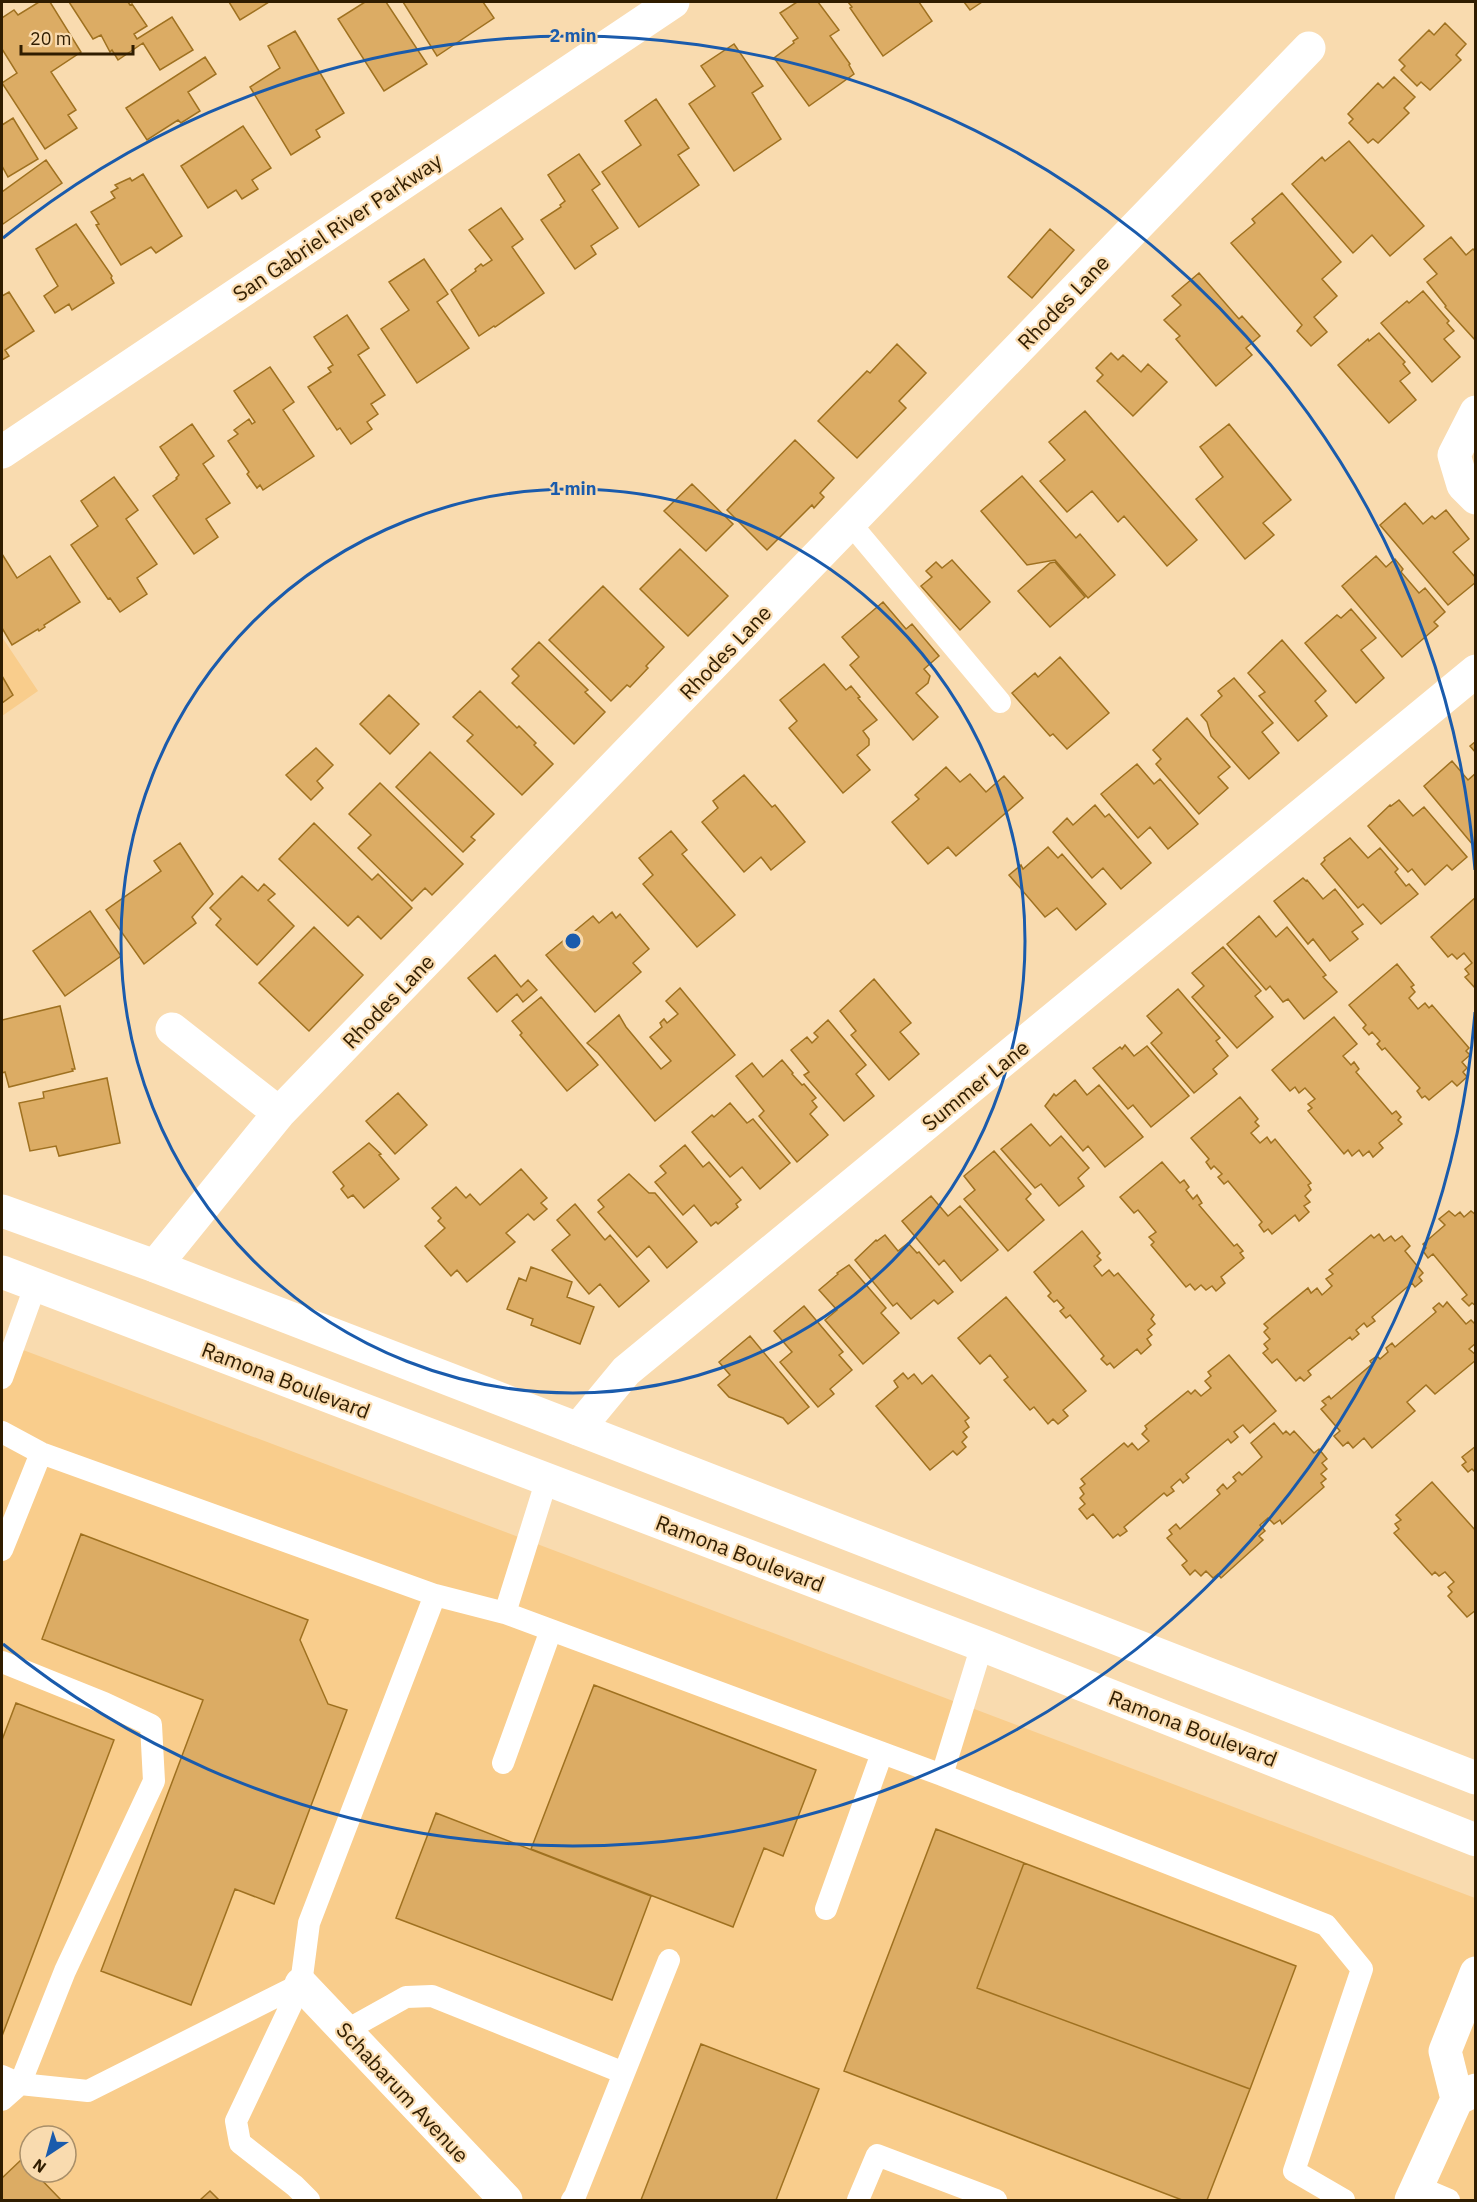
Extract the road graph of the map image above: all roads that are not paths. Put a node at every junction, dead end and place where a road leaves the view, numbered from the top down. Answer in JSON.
{"nodes":[{"id":1,"x":673,"y":2,"type":"edge"},
{"id":2,"x":1309,"y":48,"type":"dead end"},
{"id":3,"x":1476,"y":412,"type":"edge"},
{"id":4,"x":2,"y":452,"type":"edge"},
{"id":5,"x":1476,"y":498,"type":"edge"},
{"id":6,"x":850,"y":523,"type":"junction"},
{"id":7,"x":1476,"y":671,"type":"edge"},
{"id":8,"x":1000,"y":702,"type":"dead end"},
{"id":9,"x":172,"y":1029,"type":"dead end"},
{"id":10,"x":279,"y":1113,"type":"junction"},
{"id":11,"x":2,"y":1211,"type":"edge"},
{"id":12,"x":155,"y":1266,"type":"junction"},
{"id":13,"x":2,"y":1272,"type":"edge"},
{"id":14,"x":36,"y":1284,"type":"junction"},
{"id":15,"x":2,"y":1378,"type":"edge"},
{"id":16,"x":578,"y":1429,"type":"junction"},
{"id":17,"x":2,"y":1432,"type":"edge"},
{"id":18,"x":41,"y":1453,"type":"junction"},
{"id":19,"x":547,"y":1479,"type":"junction"},
{"id":20,"x":2,"y":1550,"type":"edge"},
{"id":21,"x":435,"y":1595,"type":"junction"},
{"id":22,"x":505,"y":1613,"type":"junction"},
{"id":23,"x":550,"y":1630,"type":"junction"},
{"id":24,"x":982,"y":1645,"type":"junction"},
{"id":25,"x":2,"y":1662,"type":"edge"},
{"id":26,"x":882,"y":1752,"type":"junction"},
{"id":27,"x":503,"y":1762,"type":"dead end"},
{"id":28,"x":942,"y":1775,"type":"junction"},
{"id":29,"x":1476,"y":1778,"type":"edge"},
{"id":30,"x":1476,"y":1840,"type":"edge"},
{"id":31,"x":826,"y":1909,"type":"dead end"},
{"id":32,"x":669,"y":1960,"type":"dead end"},
{"id":33,"x":1476,"y":1973,"type":"edge"},
{"id":34,"x":301,"y":1984,"type":"junction"},
{"id":35,"x":345,"y":2031,"type":"junction"},
{"id":36,"x":624,"y":2073,"type":"junction"},
{"id":37,"x":11,"y":2080,"type":"edge"},
{"id":38,"x":1466,"y":2094,"type":"edge"},
{"id":39,"x":2,"y":2100,"type":"edge"},
{"id":40,"x":1414,"y":2193,"type":"edge"},
{"id":41,"x":309,"y":2200,"type":"edge"},
{"id":42,"x":506,"y":2200,"type":"edge"},
{"id":43,"x":572,"y":2200,"type":"edge"},
{"id":44,"x":858,"y":2200,"type":"edge"},
{"id":45,"x":996,"y":2200,"type":"edge"},
{"id":46,"x":1344,"y":2200,"type":"edge"},
{"id":47,"x":1449,"y":2200,"type":"edge"}],
"edges":[{"from":1,"to":4,"type":"street","name":"San Gabriel River Parkway"},
{"from":2,"to":6,"type":"street","name":"Rhodes Lane"},
{"from":3,"to":5,"type":"street"},
{"from":6,"to":8,"type":"lane"},
{"from":6,"to":10,"type":"street","name":"Rhodes Lane"},
{"from":7,"to":16,"type":"street","name":"Summer Lane"},
{"from":9,"to":10,"type":"street"},
{"from":10,"to":12,"type":"street","name":"Rhodes Lane"},
{"from":11,"to":12,"type":"street"},
{"from":12,"to":16,"type":"street"},
{"from":13,"to":14,"type":"street","name":"Ramona Boulevard"},
{"from":14,"to":15,"type":"lane"},
{"from":14,"to":19,"type":"street","name":"Ramona Boulevard"},
{"from":16,"to":29,"type":"street"},
{"from":17,"to":18,"type":"lane"},
{"from":18,"to":20,"type":"lane"},
{"from":18,"to":21,"type":"lane"},
{"from":19,"to":22,"type":"lane"},
{"from":19,"to":24,"type":"street","name":"Ramona Boulevard"},
{"from":21,"to":22,"type":"lane"},
{"from":21,"to":34,"type":"lane"},
{"from":22,"to":23,"type":"lane"},
{"from":23,"to":26,"type":"lane"},
{"from":23,"to":27,"type":"lane"},
{"from":24,"to":28,"type":"lane"},
{"from":24,"to":30,"type":"street","name":"Ramona Boulevard"},
{"from":25,"to":37,"type":"lane"},
{"from":26,"to":28,"type":"lane"},
{"from":26,"to":31,"type":"lane"},
{"from":28,"to":46,"type":"lane"},
{"from":32,"to":36,"type":"lane"},
{"from":33,"to":38,"type":"street"},
{"from":34,"to":35,"type":"street","name":"Schabarum Avenue"},
{"from":34,"to":37,"type":"lane"},
{"from":34,"to":41,"type":"lane"},
{"from":35,"to":36,"type":"lane"},
{"from":35,"to":42,"type":"street","name":"Schabarum Avenue"},
{"from":36,"to":43,"type":"lane"},
{"from":37,"to":39,"type":"lane"},
{"from":38,"to":40,"type":"street"},
{"from":40,"to":47,"type":"lane"},
{"from":44,"to":45,"type":"lane"}]}
